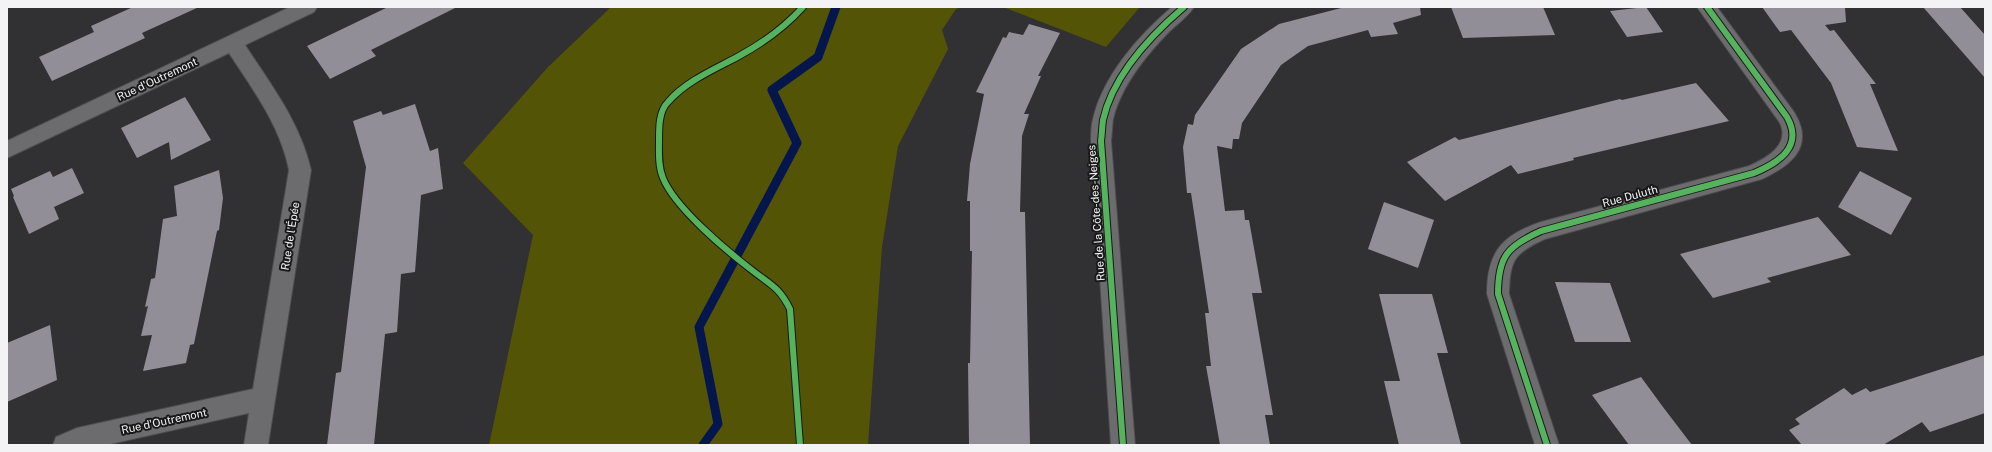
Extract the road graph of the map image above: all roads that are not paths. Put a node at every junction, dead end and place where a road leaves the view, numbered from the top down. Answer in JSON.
{"nodes":[{"id":1,"x":307,"y":7,"type":"edge"},
{"id":2,"x":1184,"y":7,"type":"edge"},
{"id":3,"x":1707,"y":7,"type":"edge"},
{"id":4,"x":233,"y":43,"type":"junction"},
{"id":5,"x":7,"y":150,"type":"edge"},
{"id":6,"x":264,"y":398,"type":"junction"},
{"id":7,"x":65,"y":445,"type":"edge"},
{"id":8,"x":256,"y":445,"type":"edge"},
{"id":9,"x":1123,"y":445,"type":"edge"},
{"id":10,"x":1547,"y":445,"type":"edge"}],
"edges":[{"from":1,"to":4,"type":"street","name":"Rue d'Outremont"},
{"from":2,"to":9,"type":"street","name":"Rue de la Côte-des-Neiges"},
{"from":3,"to":10,"type":"street","name":"Rue Duluth"},
{"from":4,"to":5,"type":"street","name":"Rue d'Outremont"},
{"from":4,"to":6,"type":"street","name":"Rue de l'Épée"},
{"from":6,"to":7,"type":"street","name":"Rue d'Outremont"},
{"from":6,"to":8,"type":"street","name":"Rue de l'Épée"}]}
